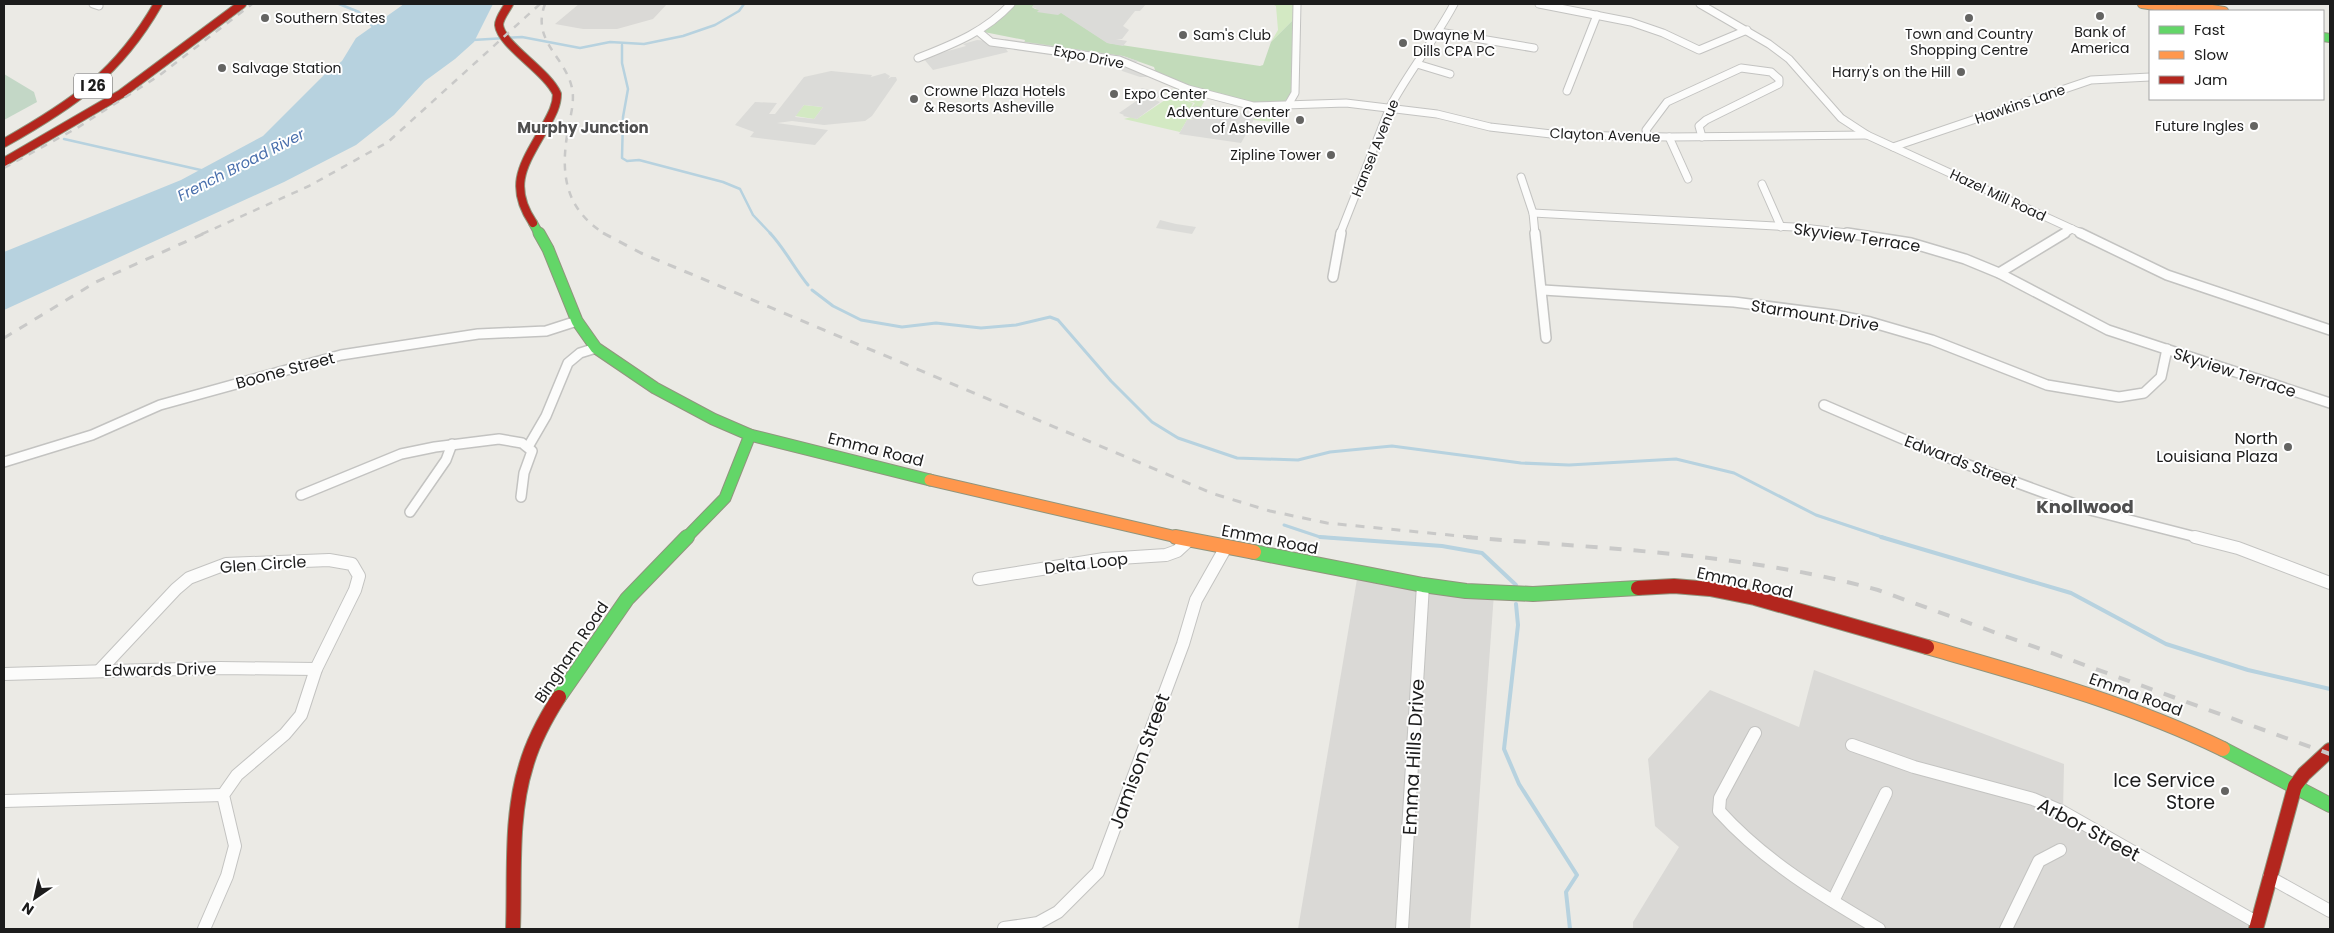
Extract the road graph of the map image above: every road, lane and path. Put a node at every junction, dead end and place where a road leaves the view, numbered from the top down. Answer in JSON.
{"nodes":[{"id":1,"x":147,"y":4,"type":"edge"},
{"id":2,"x":158,"y":4,"type":"edge"},
{"id":3,"x":242,"y":4,"type":"edge"},
{"id":4,"x":509,"y":4,"type":"edge"},
{"id":5,"x":1010,"y":4,"type":"edge"},
{"id":6,"x":1297,"y":4,"type":"edge"},
{"id":7,"x":1454,"y":4,"type":"edge"},
{"id":8,"x":1538,"y":4,"type":"edge"},
{"id":9,"x":1700,"y":4,"type":"edge"},
{"id":10,"x":2142,"y":4,"type":"edge"},
{"id":11,"x":2184,"y":9,"type":"edge"},
{"id":12,"x":2204,"y":10,"type":"edge"},
{"id":13,"x":1597,"y":14,"type":"junction"},
{"id":14,"x":1747,"y":30,"type":"junction"},
{"id":15,"x":979,"y":32,"type":"junction"},
{"id":16,"x":1439,"y":32,"type":"junction"},
{"id":17,"x":1534,"y":48,"type":"dead end"},
{"id":18,"x":918,"y":58,"type":"dead end"},
{"id":19,"x":1418,"y":64,"type":"junction"},
{"id":20,"x":1450,"y":74,"type":"dead end"},
{"id":21,"x":2149,"y":77,"type":"edge"},
{"id":22,"x":1567,"y":91,"type":"dead end"},
{"id":23,"x":1346,"y":103,"type":"joint"},
{"id":24,"x":1288,"y":105,"type":"junction"},
{"id":25,"x":1390,"y":107,"type":"junction"},
{"id":26,"x":4,"y":130,"type":"edge"},
{"id":27,"x":1867,"y":135,"type":"junction"},
{"id":28,"x":1648,"y":137,"type":"junction"},
{"id":29,"x":1669,"y":137,"type":"junction"},
{"id":30,"x":1702,"y":137,"type":"junction"},
{"id":31,"x":4,"y":143,"type":"edge"},
{"id":32,"x":1893,"y":147,"type":"junction"},
{"id":33,"x":4,"y":162,"type":"edge"},
{"id":34,"x":1521,"y":177,"type":"dead end"},
{"id":35,"x":1688,"y":180,"type":"dead end"},
{"id":36,"x":1762,"y":184,"type":"dead end"},
{"id":37,"x":1533,"y":213,"type":"junction"},
{"id":38,"x":1781,"y":226,"type":"junction"},
{"id":39,"x":2072,"y":229,"type":"junction"},
{"id":40,"x":1999,"y":273,"type":"junction"},
{"id":41,"x":1333,"y":277,"type":"dead end"},
{"id":42,"x":1543,"y":290,"type":"junction"},
{"id":43,"x":577,"y":321,"type":"junction"},
{"id":44,"x":2330,"y":330,"type":"edge"},
{"id":45,"x":1546,"y":338,"type":"dead end"},
{"id":46,"x":596,"y":348,"type":"junction"},
{"id":47,"x":2167,"y":349,"type":"junction"},
{"id":48,"x":2330,"y":403,"type":"edge"},
{"id":49,"x":1824,"y":405,"type":"dead end"},
{"id":50,"x":750,"y":435,"type":"junction"},
{"id":51,"x":452,"y":444,"type":"junction"},
{"id":52,"x":528,"y":447,"type":"junction"},
{"id":53,"x":4,"y":462,"type":"edge"},
{"id":54,"x":301,"y":495,"type":"dead end"},
{"id":55,"x":521,"y":497,"type":"dead end"},
{"id":56,"x":410,"y":512,"type":"dead end"},
{"id":57,"x":1190,"y":540,"type":"junction"},
{"id":58,"x":1226,"y":547,"type":"junction"},
{"id":59,"x":979,"y":579,"type":"dead end"},
{"id":60,"x":2330,"y":582,"type":"edge"},
{"id":61,"x":1423,"y":585,"type":"junction"},
{"id":62,"x":316,"y":668,"type":"junction"},
{"id":63,"x":100,"y":670,"type":"junction"},
{"id":64,"x":4,"y":674,"type":"edge"},
{"id":65,"x":1755,"y":734,"type":"dead end"},
{"id":66,"x":1852,"y":745,"type":"dead end"},
{"id":67,"x":2330,"y":750,"type":"edge"},
{"id":68,"x":2295,"y":786,"type":"junction"},
{"id":69,"x":1886,"y":793,"type":"dead end"},
{"id":70,"x":223,"y":796,"type":"junction"},
{"id":71,"x":4,"y":800,"type":"edge"},
{"id":72,"x":2330,"y":804,"type":"edge"},
{"id":73,"x":2060,"y":850,"type":"dead end"},
{"id":74,"x":2269,"y":877,"type":"junction"},
{"id":75,"x":1832,"y":901,"type":"junction"},
{"id":76,"x":2330,"y":911,"type":"edge"},
{"id":77,"x":2257,"y":926,"type":"edge"},
{"id":78,"x":1004,"y":928,"type":"edge"},
{"id":79,"x":204,"y":929,"type":"edge"},
{"id":80,"x":513,"y":929,"type":"edge"},
{"id":81,"x":1402,"y":929,"type":"edge"},
{"id":82,"x":1879,"y":929,"type":"edge"},
{"id":83,"x":2006,"y":929,"type":"edge"}],
"edges":[{"from":1,"to":26,"type":"main road","number":"I 26"},
{"from":2,"to":31,"type":"main road","number":"I 26"},
{"from":3,"to":33,"type":"main road"},
{"from":4,"to":43,"type":"main road","name":"Emma Road"},
{"from":5,"to":15,"type":"street"},
{"from":6,"to":24,"type":"street"},
{"from":7,"to":16,"type":"street","name":"Hansel Avenue"},
{"from":8,"to":13,"type":"street"},
{"from":9,"to":14,"type":"street","name":"Hazel Mill Road"},
{"from":10,"to":11,"type":"main road"},
{"from":11,"to":12,"type":"main road"},
{"from":13,"to":14,"type":"street"},
{"from":13,"to":22,"type":"street"},
{"from":14,"to":27,"type":"street","name":"Hazel Mill Road"},
{"from":15,"to":18,"type":"street"},
{"from":15,"to":24,"type":"street","name":"Expo Drive"},
{"from":16,"to":17,"type":"street"},
{"from":16,"to":19,"type":"street","name":"Hansel Avenue"},
{"from":19,"to":20,"type":"street"},
{"from":19,"to":25,"type":"street","name":"Hansel Avenue"},
{"from":21,"to":32,"type":"street","name":"Hawkins Lane"},
{"from":23,"to":24,"type":"street","name":"Expo Drive"},
{"from":23,"to":25,"type":"street","name":"Clayton Avenue"},
{"from":25,"to":28,"type":"street","name":"Clayton Avenue"},
{"from":25,"to":41,"type":"street","name":"Hansel Avenue"},
{"from":27,"to":30,"type":"street","name":"Clayton Avenue"},
{"from":27,"to":32,"type":"street","name":"Hazel Mill Road"},
{"from":28,"to":29,"type":"street","name":"Clayton Avenue"},
{"from":28,"to":30,"type":"street"},
{"from":29,"to":30,"type":"street","name":"Clayton Avenue"},
{"from":29,"to":35,"type":"street"},
{"from":32,"to":39,"type":"street","name":"Hazel Mill Road"},
{"from":34,"to":37,"type":"street"},
{"from":36,"to":38,"type":"street"},
{"from":37,"to":38,"type":"street","name":"Skyview Terrace"},
{"from":37,"to":42,"type":"street"},
{"from":38,"to":40,"type":"street","name":"Skyview Terrace"},
{"from":39,"to":40,"type":"street"},
{"from":39,"to":44,"type":"street","name":"Hazel Mill Road"},
{"from":40,"to":47,"type":"street","name":"Skyview Terrace"},
{"from":42,"to":45,"type":"street"},
{"from":42,"to":47,"type":"street","name":"Starmount Drive"},
{"from":43,"to":46,"type":"main road","name":"Emma Road"},
{"from":43,"to":53,"type":"street","name":"Boone Street"},
{"from":46,"to":50,"type":"main road","name":"Emma Road"},
{"from":46,"to":52,"type":"street"},
{"from":47,"to":48,"type":"street","name":"Skyview Terrace"},
{"from":49,"to":60,"type":"street","name":"Edwards Street"},
{"from":50,"to":57,"type":"main road","name":"Emma Road"},
{"from":50,"to":80,"type":"main road","name":"Bingham Road"},
{"from":51,"to":52,"type":"street"},
{"from":51,"to":54,"type":"street"},
{"from":51,"to":56,"type":"street"},
{"from":52,"to":55,"type":"street"},
{"from":57,"to":58,"type":"main road","name":"Emma Road"},
{"from":57,"to":59,"type":"street","name":"Delta Loop"},
{"from":58,"to":61,"type":"main road","name":"Emma Road"},
{"from":58,"to":78,"type":"street","name":"Jamison Street"},
{"from":61,"to":68,"type":"main road","name":"Emma Road"},
{"from":61,"to":81,"type":"street","name":"Emma Hills Drive"},
{"from":62,"to":63,"type":"street","name":"Edwards Drive"},
{"from":62,"to":63,"type":"street","name":"Glen Circle"},
{"from":62,"to":70,"type":"street","name":"Glen Circle"},
{"from":63,"to":64,"type":"street","name":"Edwards Drive"},
{"from":65,"to":75,"type":"street"},
{"from":66,"to":77,"type":"street","name":"Arbor Street"},
{"from":67,"to":68,"type":"main road"},
{"from":68,"to":72,"type":"main road","name":"Emma Road"},
{"from":68,"to":74,"type":"main road"},
{"from":69,"to":75,"type":"street"},
{"from":70,"to":71,"type":"street"},
{"from":70,"to":79,"type":"street"},
{"from":73,"to":83,"type":"street"},
{"from":74,"to":76,"type":"street"},
{"from":74,"to":77,"type":"main road"},
{"from":75,"to":82,"type":"street"}]}
